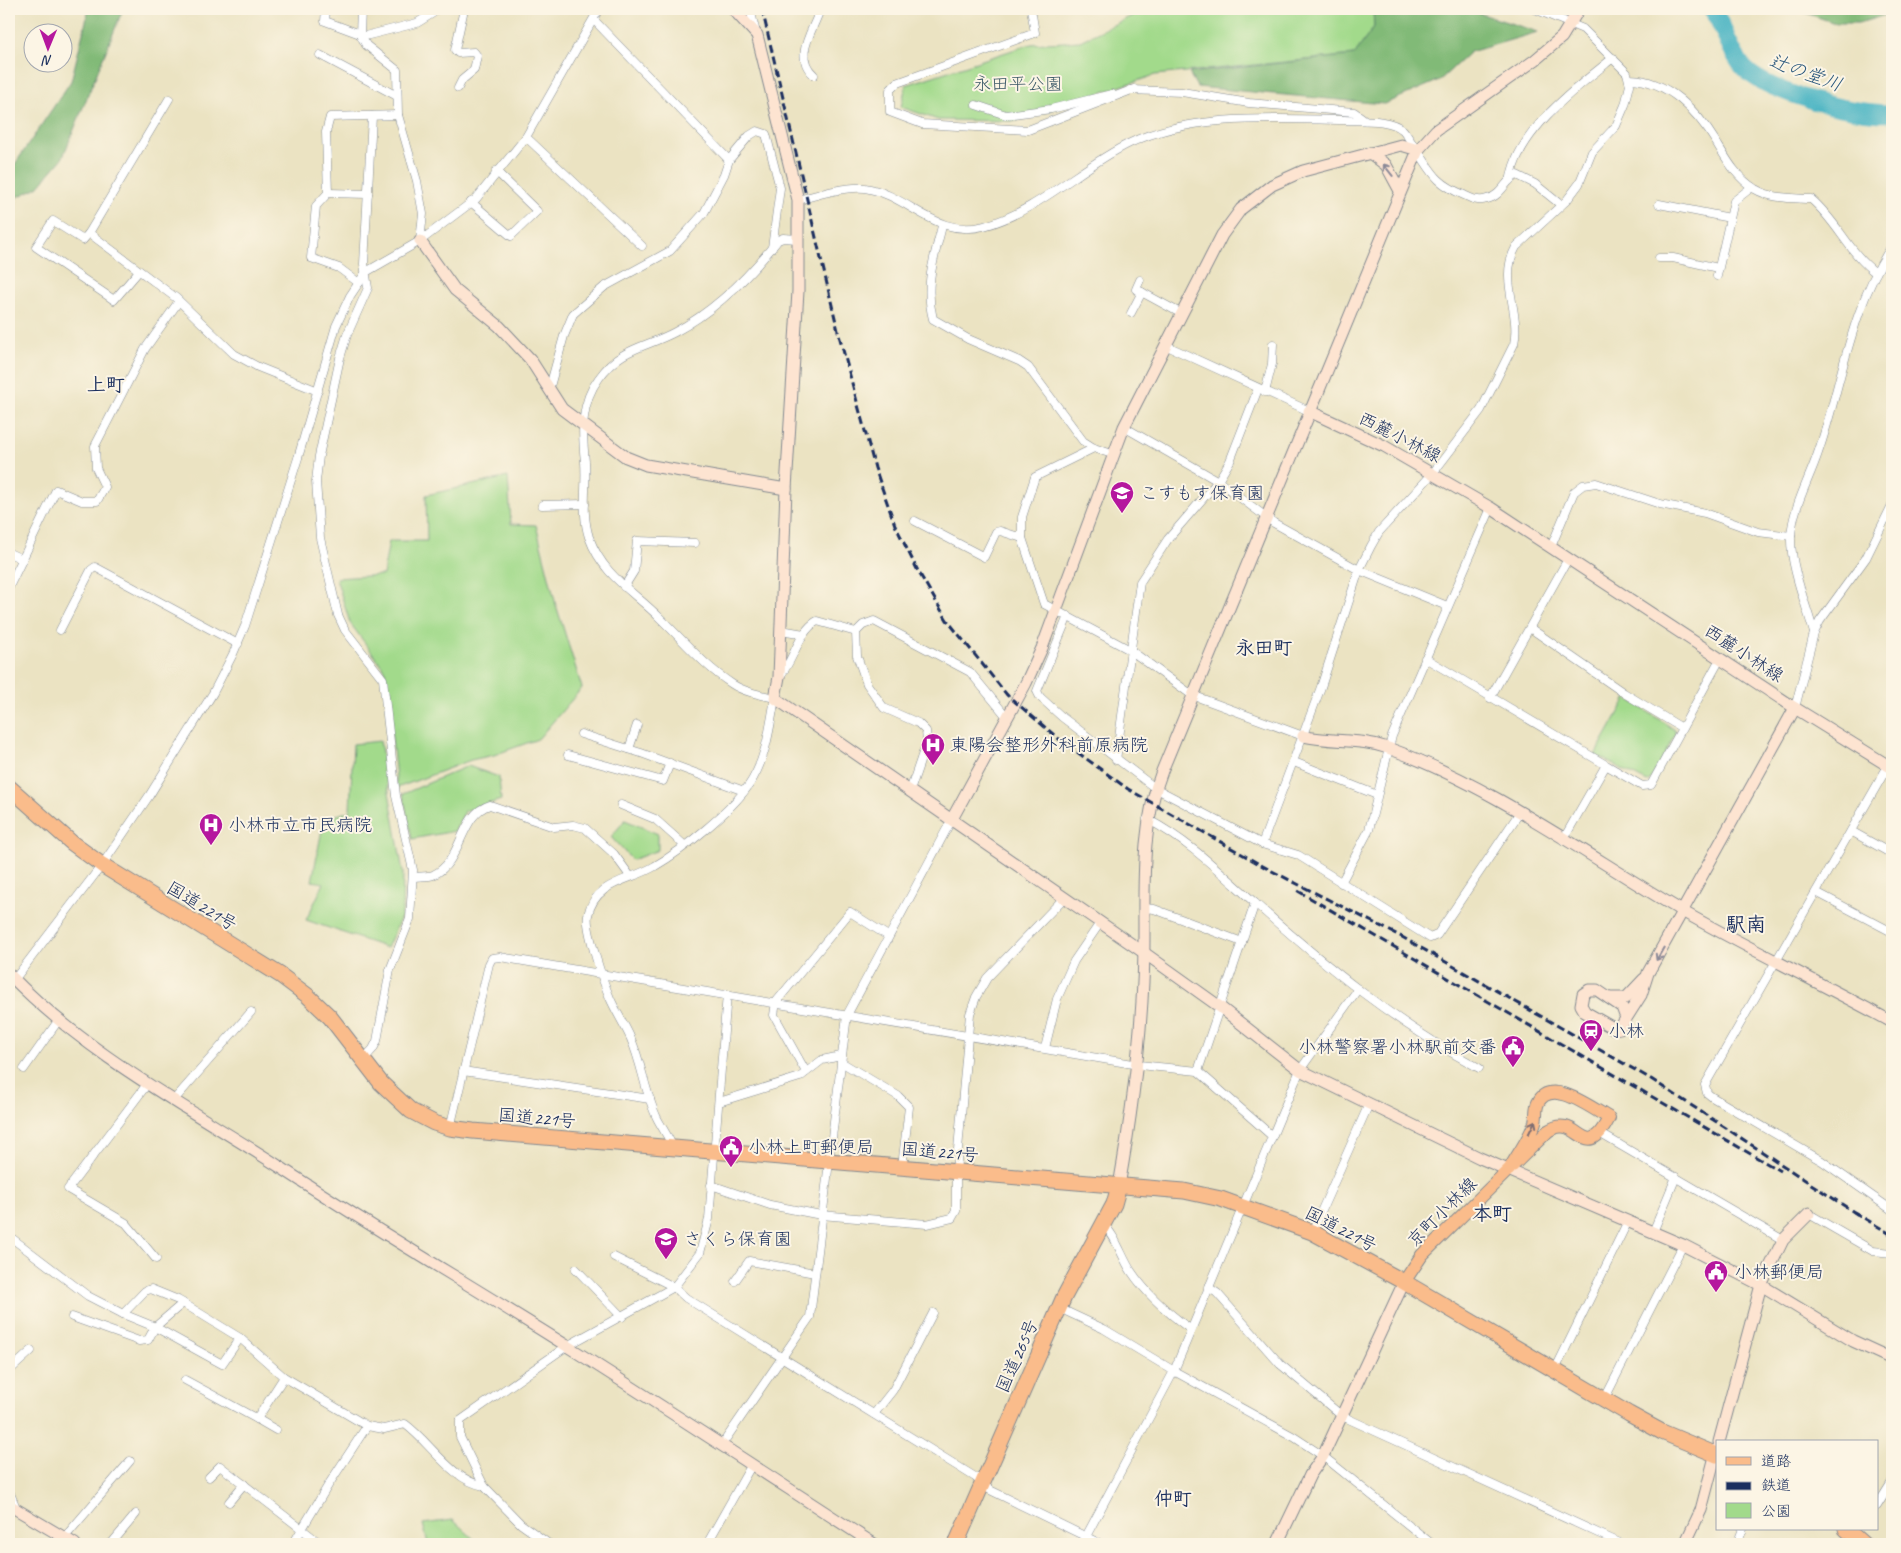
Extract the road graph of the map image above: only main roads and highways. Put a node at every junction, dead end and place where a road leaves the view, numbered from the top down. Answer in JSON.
{"nodes":[{"id":1,"x":9,"y":787,"type":"edge"},
{"id":2,"x":1509,"y":1170,"type":"junction"},
{"id":3,"x":1119,"y":1186,"type":"junction"},
{"id":4,"x":1404,"y":1282,"type":"junction"},
{"id":5,"x":1716,"y":1450,"type":"edge"},
{"id":6,"x":956,"y":1544,"type":"edge"}],
"edges":[{"from":1,"to":3,"type":"highway","name":"国道221号"},
{"from":2,"to":2,"type":"main road","name":"京町小林線","one_way":true},
{"from":2,"to":4,"type":"main road","name":"京町小林線"},
{"from":3,"to":4,"type":"highway","name":"国道221号"},
{"from":3,"to":6,"type":"highway","name":"国道265号"},
{"from":4,"to":5,"type":"highway","name":"国道221号"}]}
